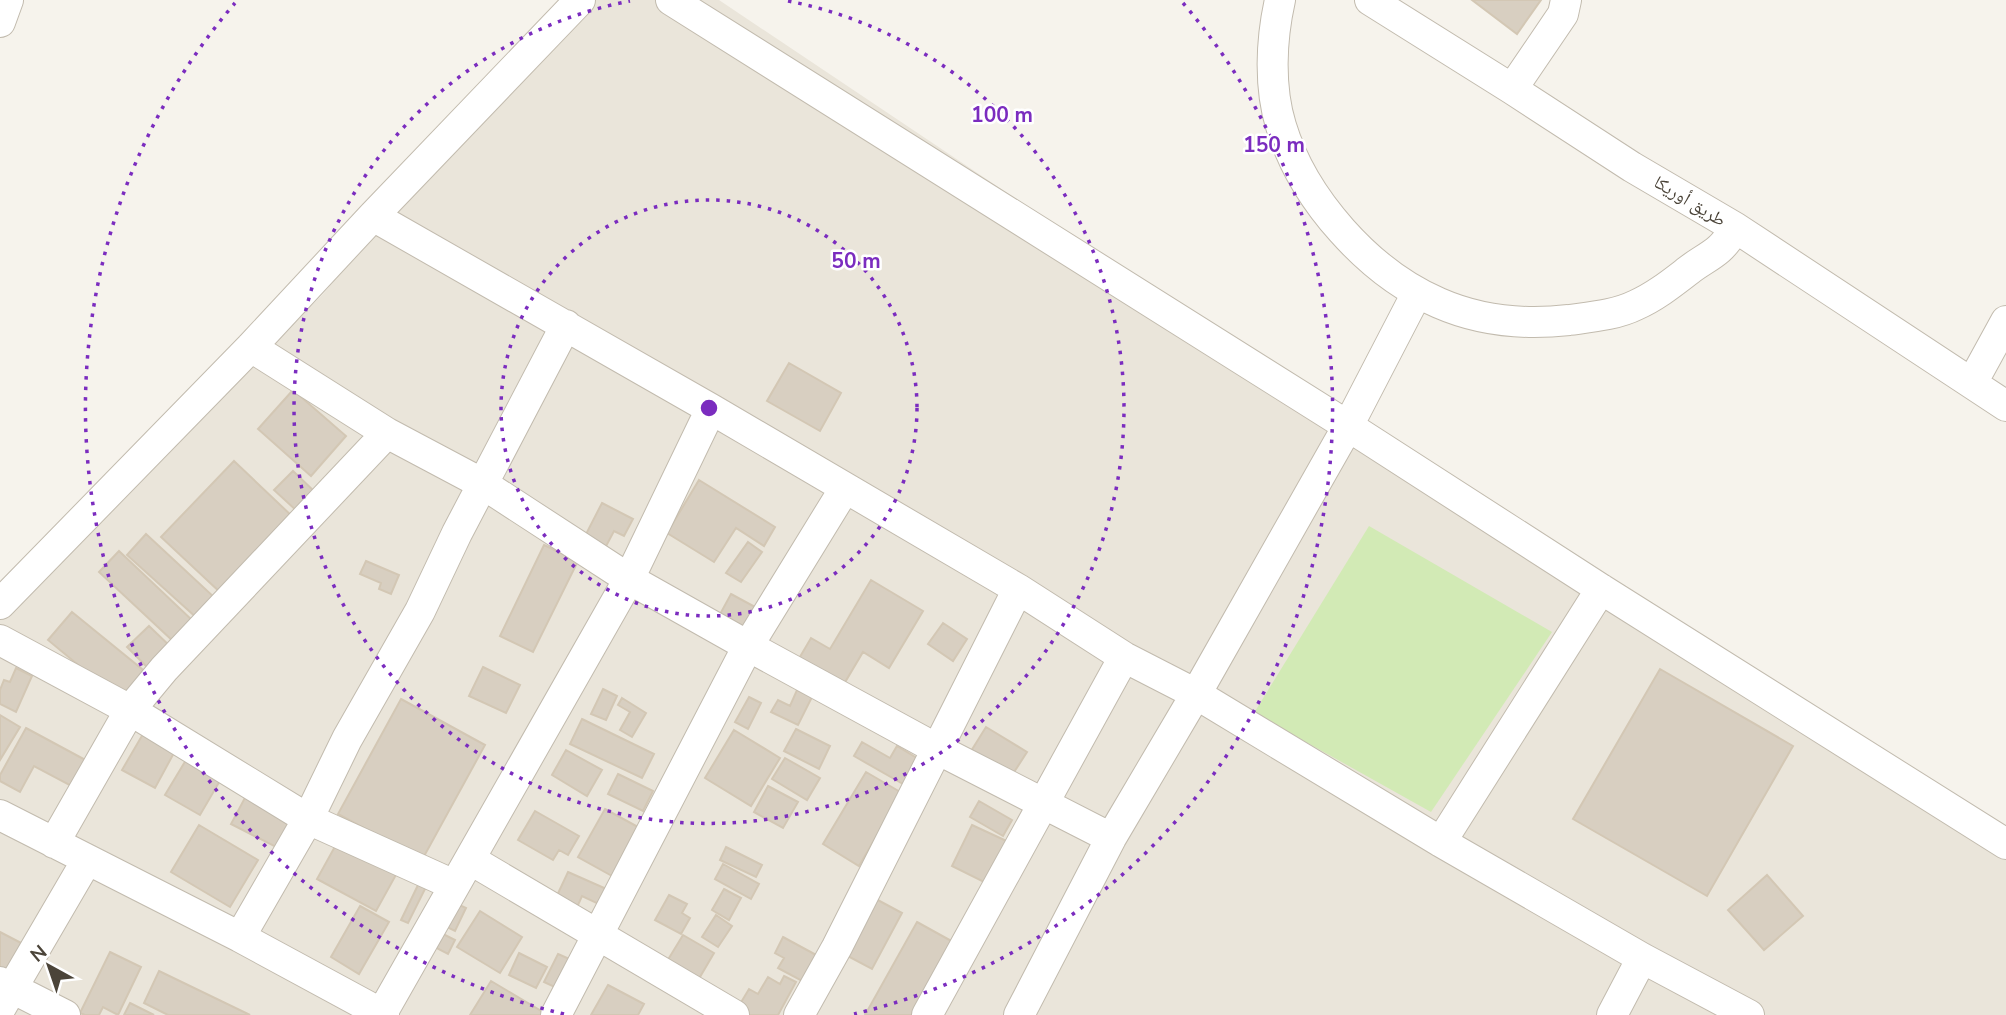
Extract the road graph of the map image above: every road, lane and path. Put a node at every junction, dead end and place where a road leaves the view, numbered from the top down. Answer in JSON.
{"nodes":[{"id":1,"x":8,"y":0,"type":"edge"},
{"id":2,"x":580,"y":0,"type":"edge"},
{"id":3,"x":671,"y":0,"type":"edge"},
{"id":4,"x":1280,"y":0,"type":"edge"},
{"id":5,"x":1370,"y":0,"type":"edge"},
{"id":6,"x":1566,"y":0,"type":"edge"},
{"id":7,"x":0,"y":22,"type":"edge"},
{"id":8,"x":1512,"y":89,"type":"junction"},
{"id":9,"x":373,"y":216,"type":"junction"},
{"id":10,"x":1736,"y":228,"type":"junction"},
{"id":11,"x":1417,"y":292,"type":"junction"},
{"id":12,"x":2006,"y":321,"type":"edge"},
{"id":13,"x":566,"y":325,"type":"junction"},
{"id":14,"x":251,"y":347,"type":"junction"},
{"id":15,"x":1972,"y":383,"type":"junction"},
{"id":16,"x":2006,"y":406,"type":"edge"},
{"id":17,"x":711,"y":409,"type":"junction"},
{"id":18,"x":1348,"y":426,"type":"junction"},
{"id":19,"x":387,"y":433,"type":"junction"},
{"id":20,"x":483,"y":484,"type":"junction"},
{"id":21,"x":845,"y":488,"type":"junction"},
{"id":22,"x":629,"y":579,"type":"junction"},
{"id":23,"x":1018,"y":589,"type":"junction"},
{"id":24,"x":1601,"y":589,"type":"junction"},
{"id":25,"x":0,"y":604,"type":"edge"},
{"id":26,"x":0,"y":640,"type":"edge"},
{"id":27,"x":748,"y":646,"type":"junction"},
{"id":28,"x":1124,"y":657,"type":"junction"},
{"id":29,"x":1196,"y":694,"type":"junction"},
{"id":30,"x":130,"y":710,"type":"junction"},
{"id":31,"x":937,"y":750,"type":"junction"},
{"id":32,"x":1043,"y":804,"type":"junction"},
{"id":33,"x":0,"y":815,"type":"edge"},
{"id":34,"x":308,"y":819,"type":"junction"},
{"id":35,"x":1111,"y":838,"type":"junction"},
{"id":36,"x":1441,"y":842,"type":"junction"},
{"id":37,"x":54,"y":843,"type":"junction"},
{"id":38,"x":2006,"y":844,"type":"edge"},
{"id":39,"x":87,"y":860,"type":"junction"},
{"id":40,"x":471,"y":860,"type":"junction"},
{"id":41,"x":454,"y":886,"type":"junction"},
{"id":42,"x":597,"y":934,"type":"junction"},
{"id":43,"x":240,"y":937,"type":"junction"},
{"id":44,"x":1642,"y":958,"type":"junction"},
{"id":45,"x":4,"y":993,"type":"edge"},
{"id":46,"x":65,"y":1015,"type":"edge"},
{"id":47,"x":382,"y":1015,"type":"edge"},
{"id":48,"x":556,"y":1015,"type":"edge"},
{"id":49,"x":734,"y":1015,"type":"edge"},
{"id":50,"x":799,"y":1015,"type":"edge"},
{"id":51,"x":928,"y":1015,"type":"edge"},
{"id":52,"x":1018,"y":1015,"type":"edge"},
{"id":53,"x":1612,"y":1015,"type":"edge"},
{"id":54,"x":1749,"y":1015,"type":"edge"}],
"edges":[{"from":1,"to":7,"type":"street"},
{"from":2,"to":9,"type":"street"},
{"from":3,"to":18,"type":"street"},
{"from":4,"to":11,"type":"street"},
{"from":5,"to":8,"type":"street","name":"طريق أوريكا"},
{"from":6,"to":8,"type":"street"},
{"from":8,"to":10,"type":"street","name":"طريق أوريكا"},
{"from":9,"to":13,"type":"street"},
{"from":9,"to":14,"type":"street"},
{"from":10,"to":11,"type":"street"},
{"from":10,"to":15,"type":"street","name":"طريق أوريكا"},
{"from":11,"to":18,"type":"street"},
{"from":12,"to":15,"type":"street"},
{"from":13,"to":17,"type":"street"},
{"from":13,"to":20,"type":"street"},
{"from":14,"to":19,"type":"street"},
{"from":14,"to":25,"type":"street"},
{"from":15,"to":16,"type":"street","name":"طريق أوريكا"},
{"from":17,"to":21,"type":"street"},
{"from":17,"to":22,"type":"street"},
{"from":18,"to":24,"type":"street"},
{"from":18,"to":29,"type":"street"},
{"from":19,"to":20,"type":"street"},
{"from":19,"to":30,"type":"street"},
{"from":20,"to":22,"type":"street"},
{"from":20,"to":34,"type":"street"},
{"from":21,"to":23,"type":"street"},
{"from":21,"to":27,"type":"street"},
{"from":22,"to":27,"type":"street"},
{"from":22,"to":40,"type":"street"},
{"from":23,"to":28,"type":"street"},
{"from":23,"to":31,"type":"street"},
{"from":24,"to":36,"type":"street"},
{"from":24,"to":38,"type":"street"},
{"from":26,"to":30,"type":"street"},
{"from":27,"to":31,"type":"street"},
{"from":27,"to":42,"type":"street"},
{"from":28,"to":29,"type":"street"},
{"from":28,"to":32,"type":"street"},
{"from":29,"to":35,"type":"street"},
{"from":29,"to":36,"type":"street"},
{"from":30,"to":34,"type":"street"},
{"from":30,"to":37,"type":"street"},
{"from":31,"to":32,"type":"street"},
{"from":31,"to":50,"type":"street"},
{"from":32,"to":35,"type":"street"},
{"from":32,"to":51,"type":"street"},
{"from":33,"to":37,"type":"street"},
{"from":34,"to":41,"type":"street"},
{"from":34,"to":43,"type":"street"},
{"from":35,"to":52,"type":"street"},
{"from":36,"to":44,"type":"street"},
{"from":37,"to":39,"type":"street"},
{"from":39,"to":43,"type":"street"},
{"from":39,"to":45,"type":"street"},
{"from":40,"to":41,"type":"street"},
{"from":40,"to":42,"type":"street"},
{"from":41,"to":47,"type":"street"},
{"from":42,"to":48,"type":"street"},
{"from":42,"to":49,"type":"street"},
{"from":43,"to":47,"type":"street"},
{"from":44,"to":53,"type":"street"},
{"from":44,"to":54,"type":"street"},
{"from":45,"to":46,"type":"street"}]}
